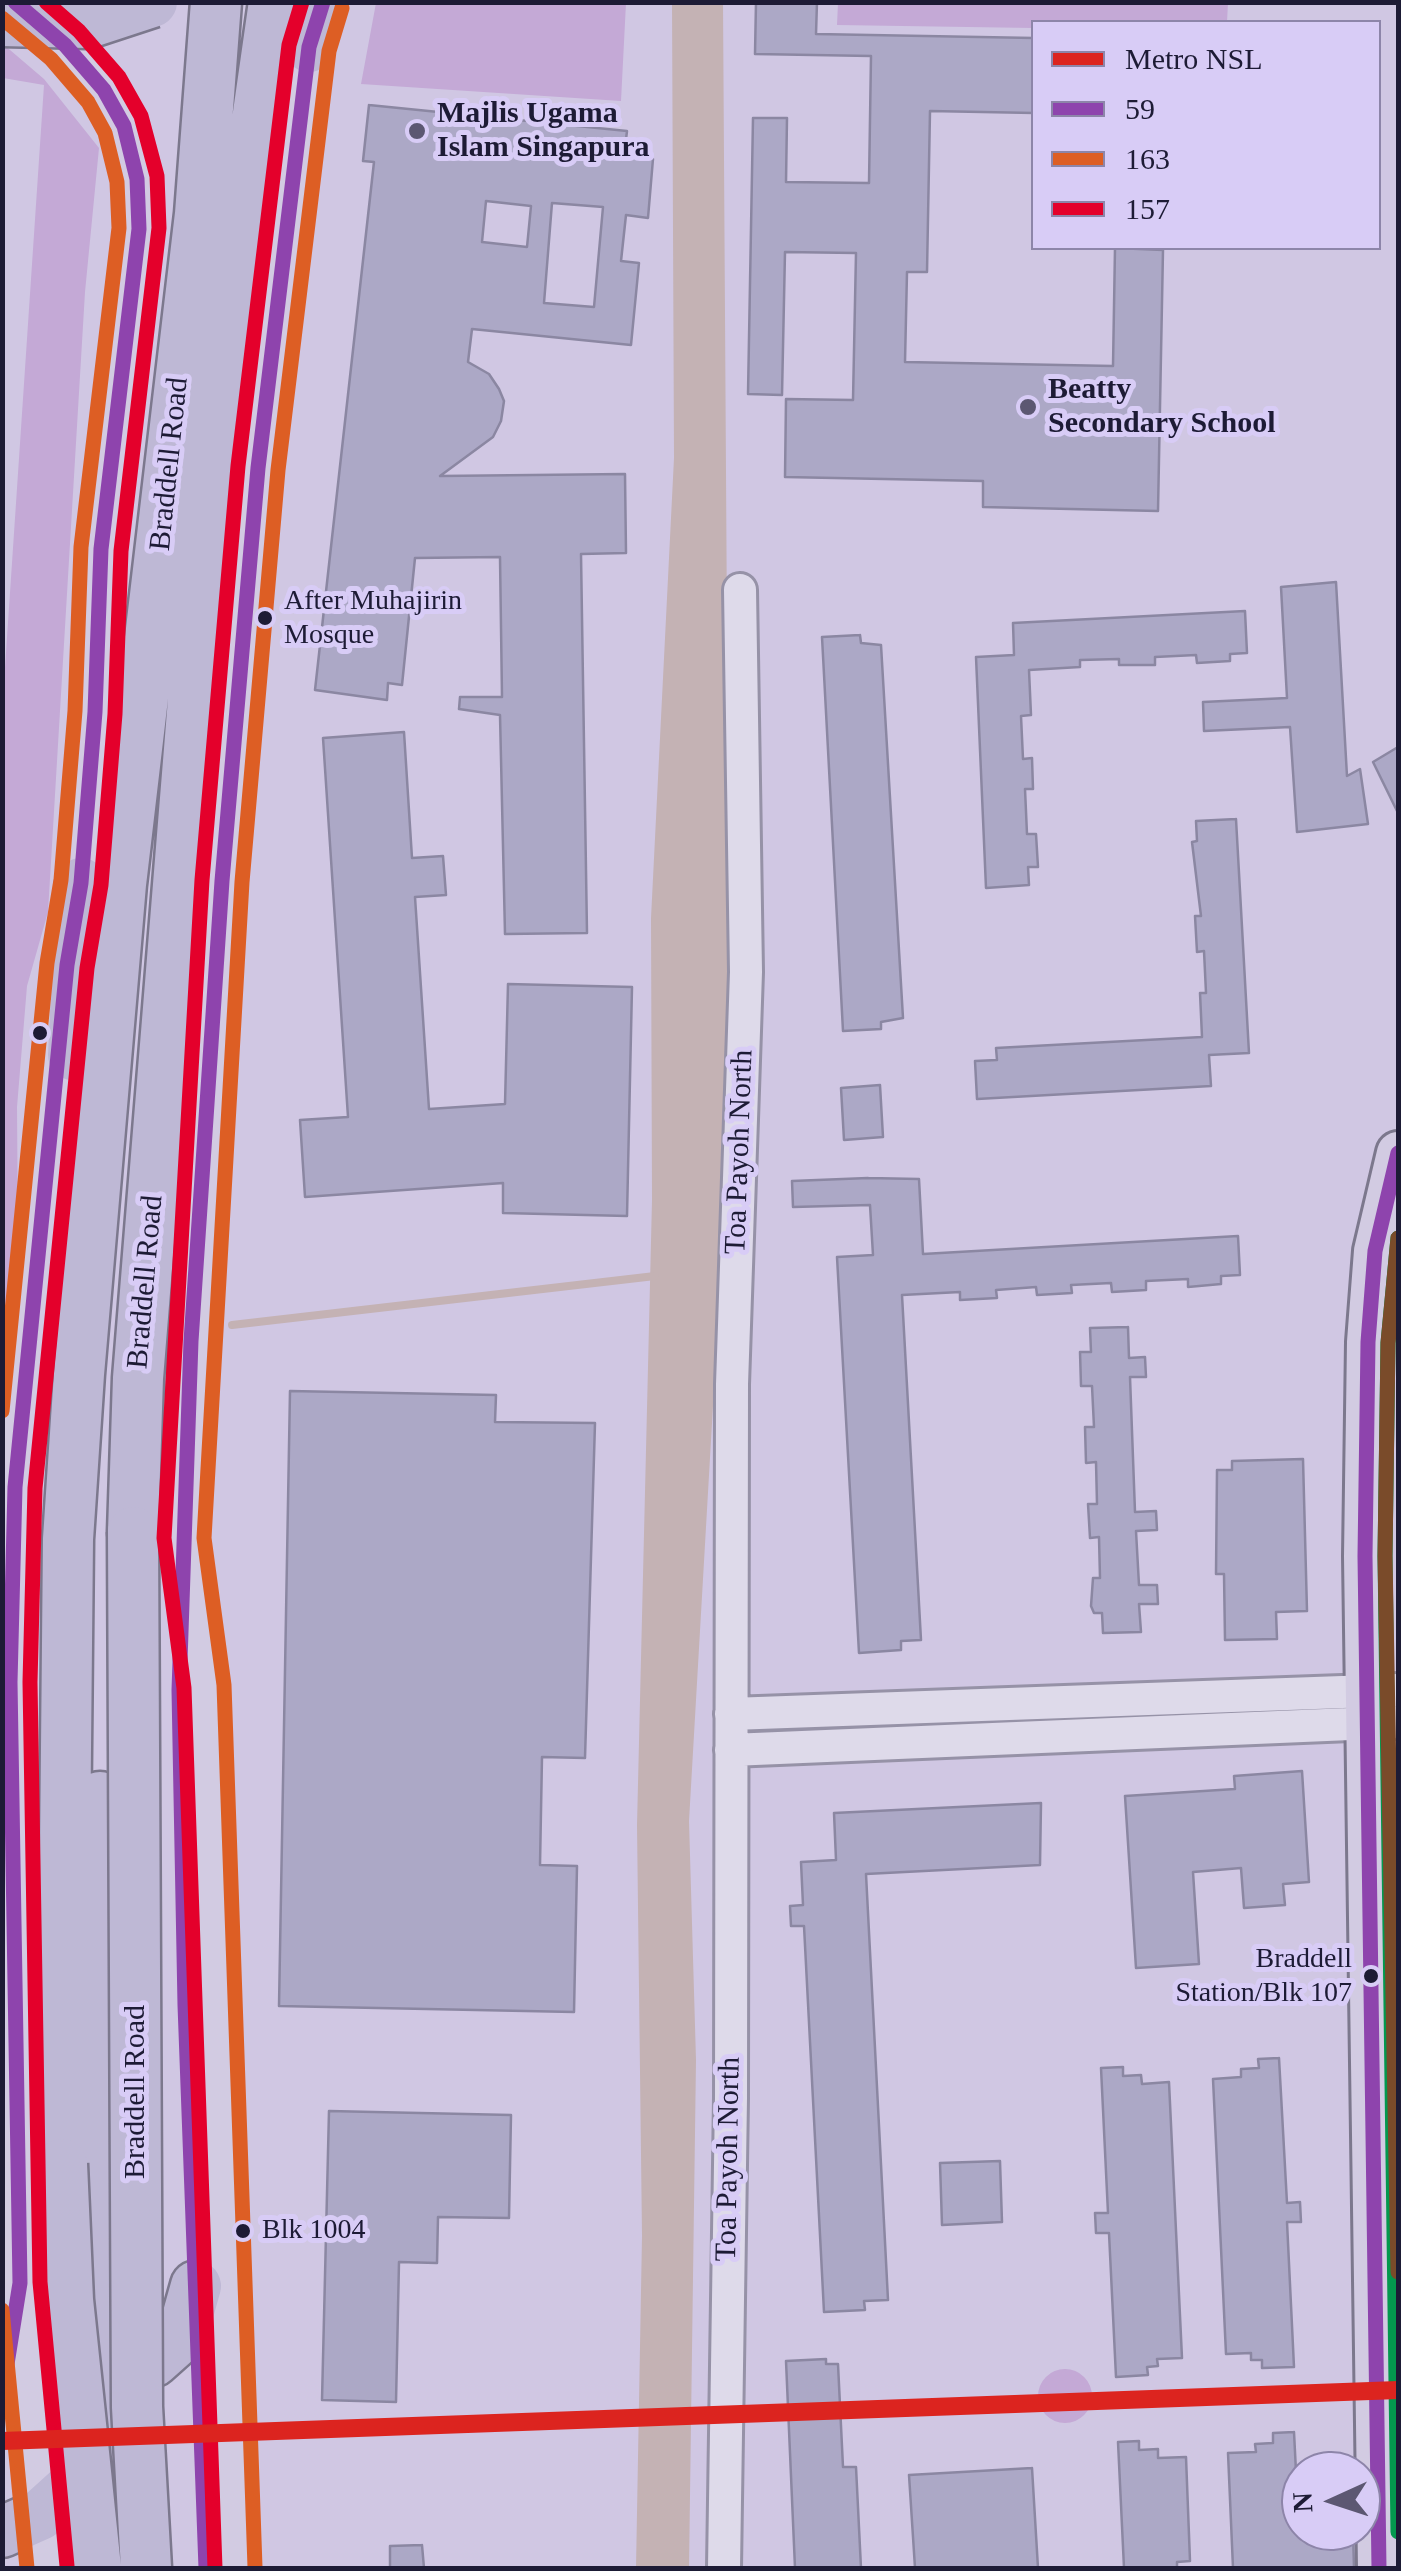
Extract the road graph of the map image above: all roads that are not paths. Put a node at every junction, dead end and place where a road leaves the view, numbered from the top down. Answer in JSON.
{"nodes":[{"id":1,"x":14,"y":2,"type":"edge"},
{"id":2,"x":152,"y":2,"type":"edge"},
{"id":3,"x":216,"y":2,"type":"edge"},
{"id":4,"x":240,"y":2,"type":"edge"},
{"id":5,"x":274,"y":2,"type":"edge"},
{"id":6,"x":314,"y":17,"type":"edge"},
{"id":7,"x":2,"y":20,"type":"edge"},
{"id":8,"x":200,"y":214,"type":"junction"},
{"id":9,"x":740,"y":590,"type":"dead end"},
{"id":10,"x":130,"y":827,"type":"junction"},
{"id":11,"x":81,"y":883,"type":"junction"},
{"id":12,"x":1398,"y":1153,"type":"edge"},
{"id":13,"x":56,"y":1539,"type":"junction"},
{"id":14,"x":184,"y":1539,"type":"junction"},
{"id":15,"x":1383,"y":1707,"type":"edge"},
{"id":16,"x":731,"y":1714,"type":"junction"},
{"id":17,"x":731,"y":1750,"type":"junction"},
{"id":18,"x":1387,"y":2276,"type":"edge"},
{"id":19,"x":20,"y":2284,"type":"junction"},
{"id":20,"x":196,"y":2286,"type":"junction"},
{"id":21,"x":112,"y":2350,"type":"junction"},
{"id":22,"x":2,"y":2398,"type":"edge"},
{"id":23,"x":21,"y":2524,"type":"edge"},
{"id":24,"x":48,"y":2568,"type":"edge"},
{"id":25,"x":96,"y":2568,"type":"edge"},
{"id":26,"x":146,"y":2568,"type":"edge"},
{"id":27,"x":206,"y":2568,"type":"edge"},
{"id":28,"x":236,"y":2568,"type":"edge"},
{"id":29,"x":724,"y":2568,"type":"edge"},
{"id":30,"x":1379,"y":2568,"type":"edge"}],
"edges":[{"from":1,"to":11,"type":"main road","name":"Braddell Road"},
{"from":2,"to":7,"type":"highway","bridge":true},
{"from":3,"to":8,"type":"highway","name":"Braddell Road"},
{"from":4,"to":8,"type":"highway","name":"Braddell Road"},
{"from":5,"to":26,"type":"highway","name":"Braddell Road","bridge":true},
{"from":6,"to":14,"type":"main road","name":"Braddell Road"},
{"from":8,"to":10,"type":"highway","name":"Braddell Road"},
{"from":9,"to":16,"type":"street","name":"Toa Payoh North"},
{"from":10,"to":13,"type":"highway","name":"Braddell Road"},
{"from":10,"to":21,"type":"highway"},
{"from":11,"to":13,"type":"highway"},
{"from":11,"to":19,"type":"main road","name":"Braddell Road"},
{"from":12,"to":15,"type":"main road"},
{"from":13,"to":25,"type":"highway","bridge":true},
{"from":14,"to":20,"type":"main road"},
{"from":14,"to":28,"type":"main road","name":"Braddell Road"},
{"from":15,"to":16,"type":"street"},
{"from":15,"to":17,"type":"street"},
{"from":15,"to":18,"type":"main road"},
{"from":16,"to":17,"type":"street","name":"Toa Payoh North"},
{"from":17,"to":29,"type":"street","name":"Toa Payoh North"},
{"from":18,"to":30,"type":"main road"},
{"from":19,"to":22,"type":"main road"},
{"from":19,"to":23,"type":"main road","name":"Braddell Road"},
{"from":20,"to":21,"type":"highway"},
{"from":20,"to":27,"type":"main road"},
{"from":21,"to":23,"type":"highway"},
{"from":23,"to":24,"type":"main road","name":"Braddell Road"}]}
